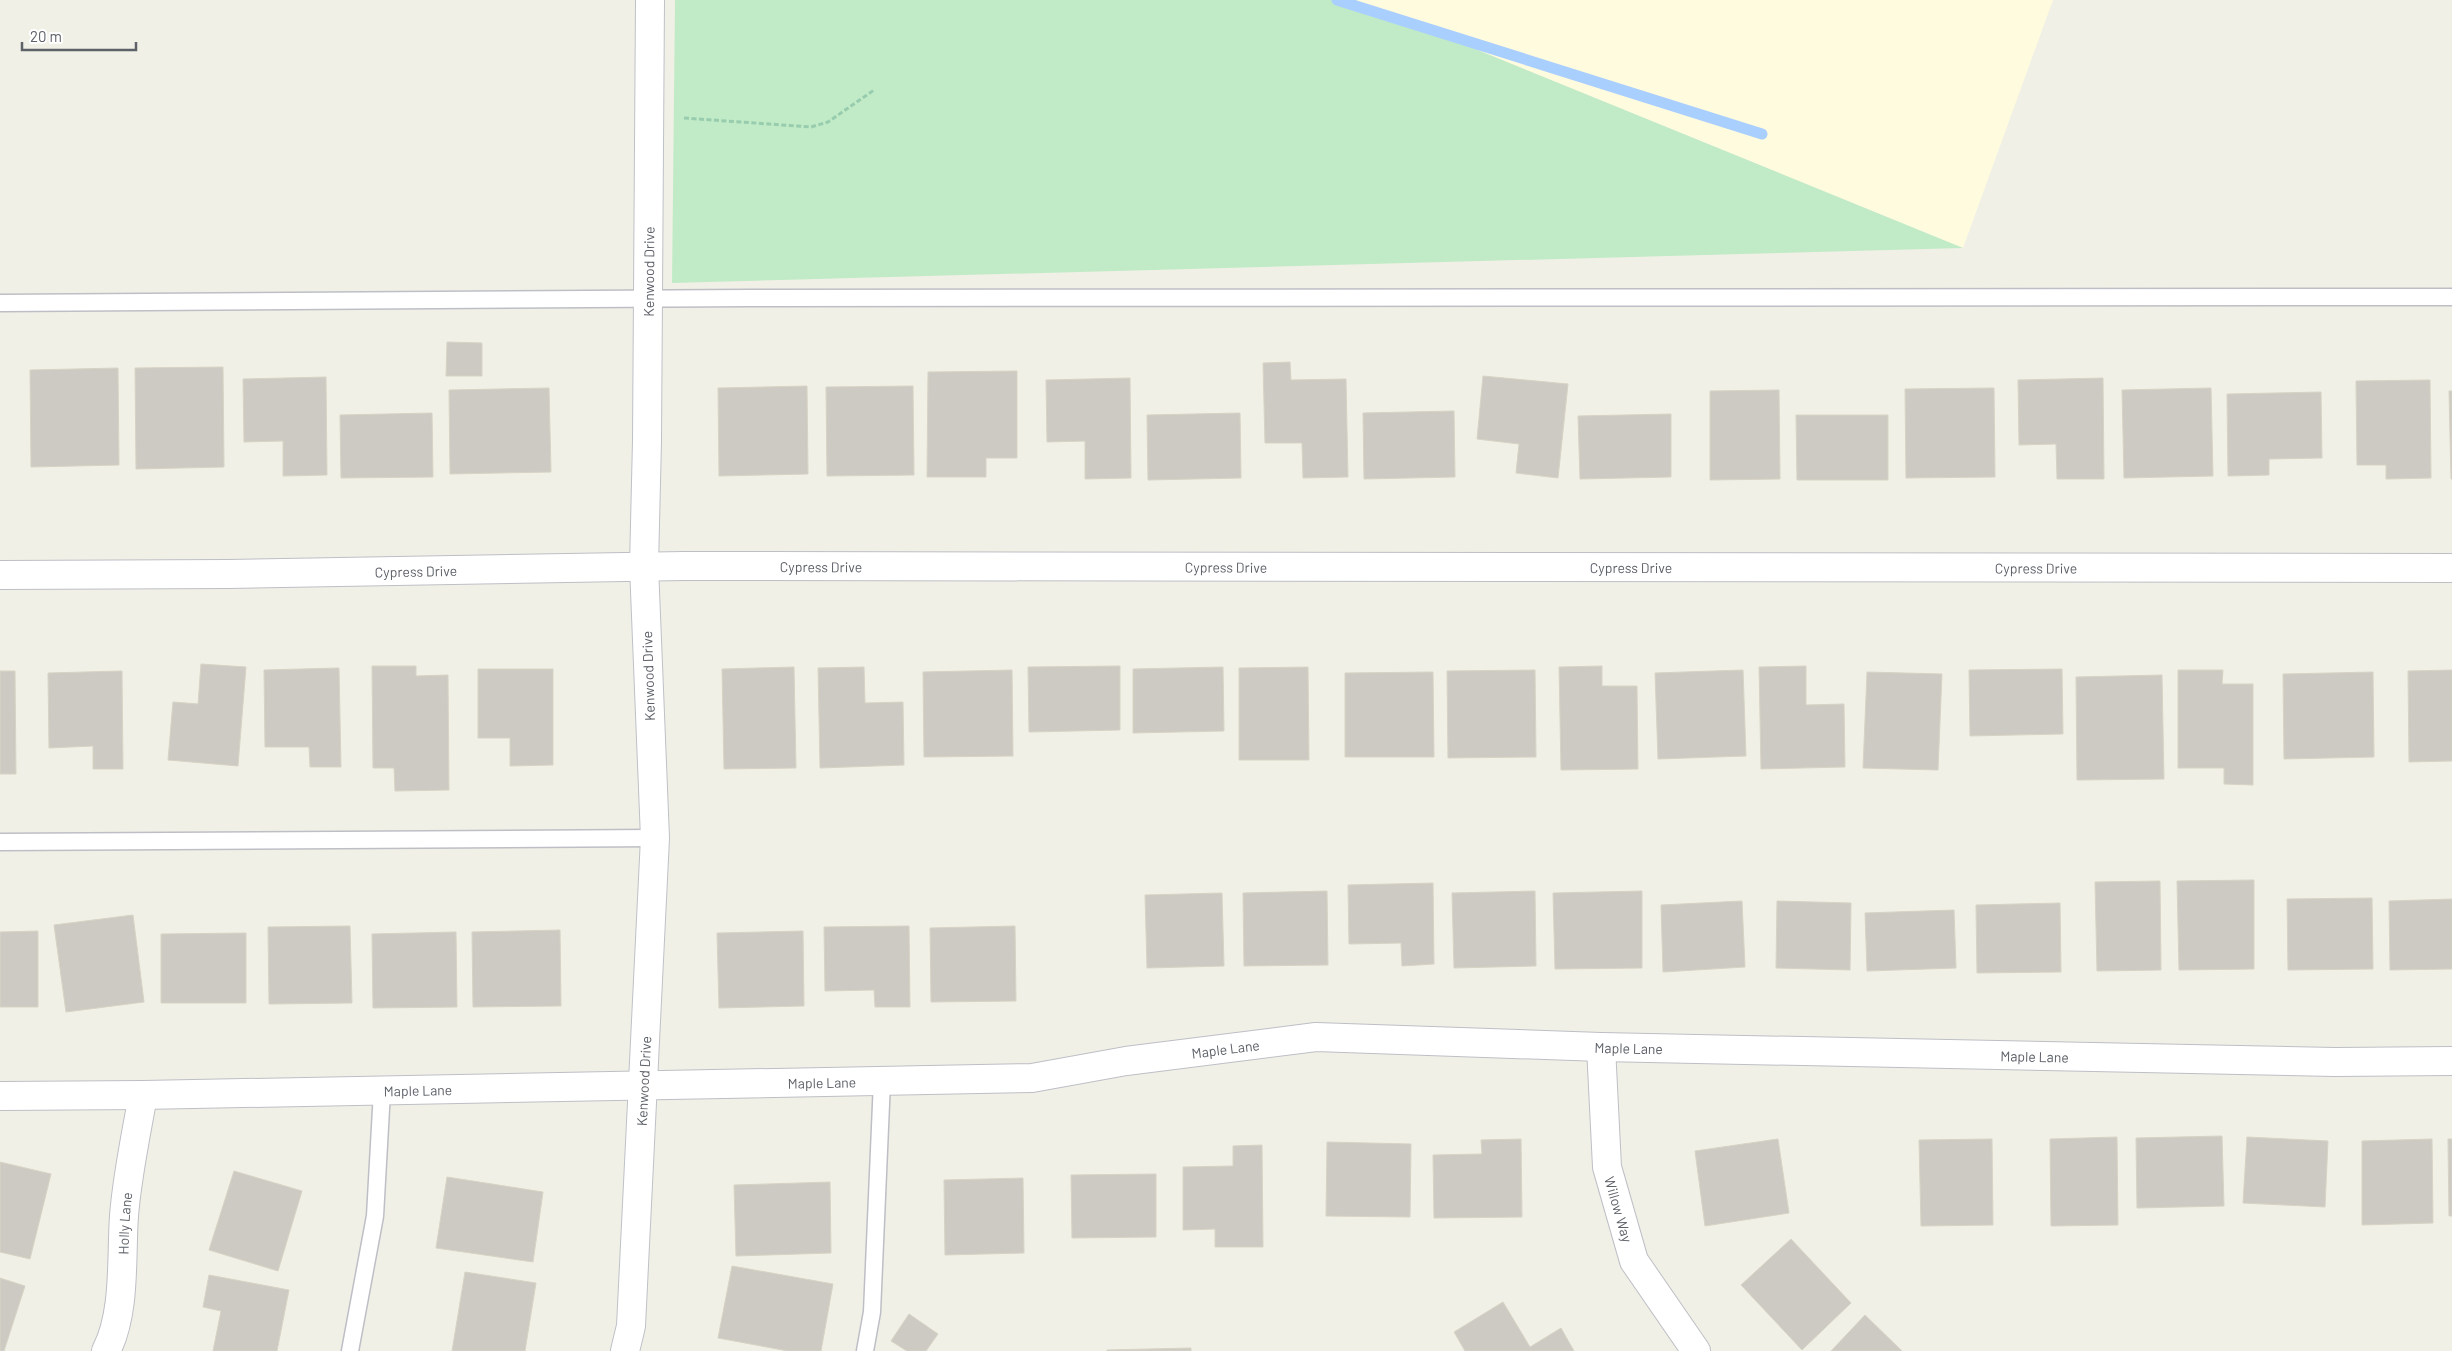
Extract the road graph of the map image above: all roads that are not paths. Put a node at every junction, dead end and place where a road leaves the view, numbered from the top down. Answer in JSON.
{"nodes":[{"id":1,"x":650,"y":0,"type":"edge"},
{"id":2,"x":2452,"y":297,"type":"edge"},
{"id":3,"x":648,"y":299,"type":"junction"},
{"id":4,"x":0,"y":302,"type":"edge"},
{"id":5,"x":644,"y":566,"type":"junction"},
{"id":6,"x":2452,"y":568,"type":"edge"},
{"id":7,"x":0,"y":575,"type":"edge"},
{"id":8,"x":655,"y":838,"type":"junction"},
{"id":9,"x":0,"y":842,"type":"edge"},
{"id":10,"x":1601,"y":1046,"type":"junction"},
{"id":11,"x":2452,"y":1061,"type":"edge"},
{"id":12,"x":882,"y":1081,"type":"junction"},
{"id":13,"x":642,"y":1086,"type":"junction"},
{"id":14,"x":382,"y":1091,"type":"junction"},
{"id":15,"x":143,"y":1095,"type":"junction"},
{"id":16,"x":0,"y":1096,"type":"edge"},
{"id":17,"x":106,"y":1351,"type":"edge"},
{"id":18,"x":350,"y":1351,"type":"edge"},
{"id":19,"x":625,"y":1351,"type":"edge"},
{"id":20,"x":865,"y":1351,"type":"edge"},
{"id":21,"x":1696,"y":1351,"type":"edge"}],
"edges":[{"from":1,"to":3,"type":"street","name":"Kenwood Drive"},
{"from":2,"to":3,"type":"lane"},
{"from":3,"to":4,"type":"lane"},
{"from":3,"to":5,"type":"street","name":"Kenwood Drive"},
{"from":5,"to":6,"type":"street","name":"Cypress Drive"},
{"from":5,"to":7,"type":"street","name":"Cypress Drive"},
{"from":5,"to":8,"type":"street","name":"Kenwood Drive"},
{"from":8,"to":9,"type":"lane"},
{"from":8,"to":13,"type":"street","name":"Kenwood Drive"},
{"from":10,"to":11,"type":"street","name":"Maple Lane"},
{"from":10,"to":12,"type":"street","name":"Maple Lane"},
{"from":10,"to":21,"type":"street","name":"Willow Way"},
{"from":12,"to":13,"type":"street","name":"Maple Lane"},
{"from":12,"to":20,"type":"lane"},
{"from":13,"to":14,"type":"street","name":"Maple Lane"},
{"from":13,"to":19,"type":"street","name":"Kenwood Drive"},
{"from":14,"to":15,"type":"street","name":"Maple Lane"},
{"from":14,"to":18,"type":"lane"},
{"from":15,"to":16,"type":"street","name":"Maple Lane"},
{"from":15,"to":17,"type":"street","name":"Holly Lane"}]}
